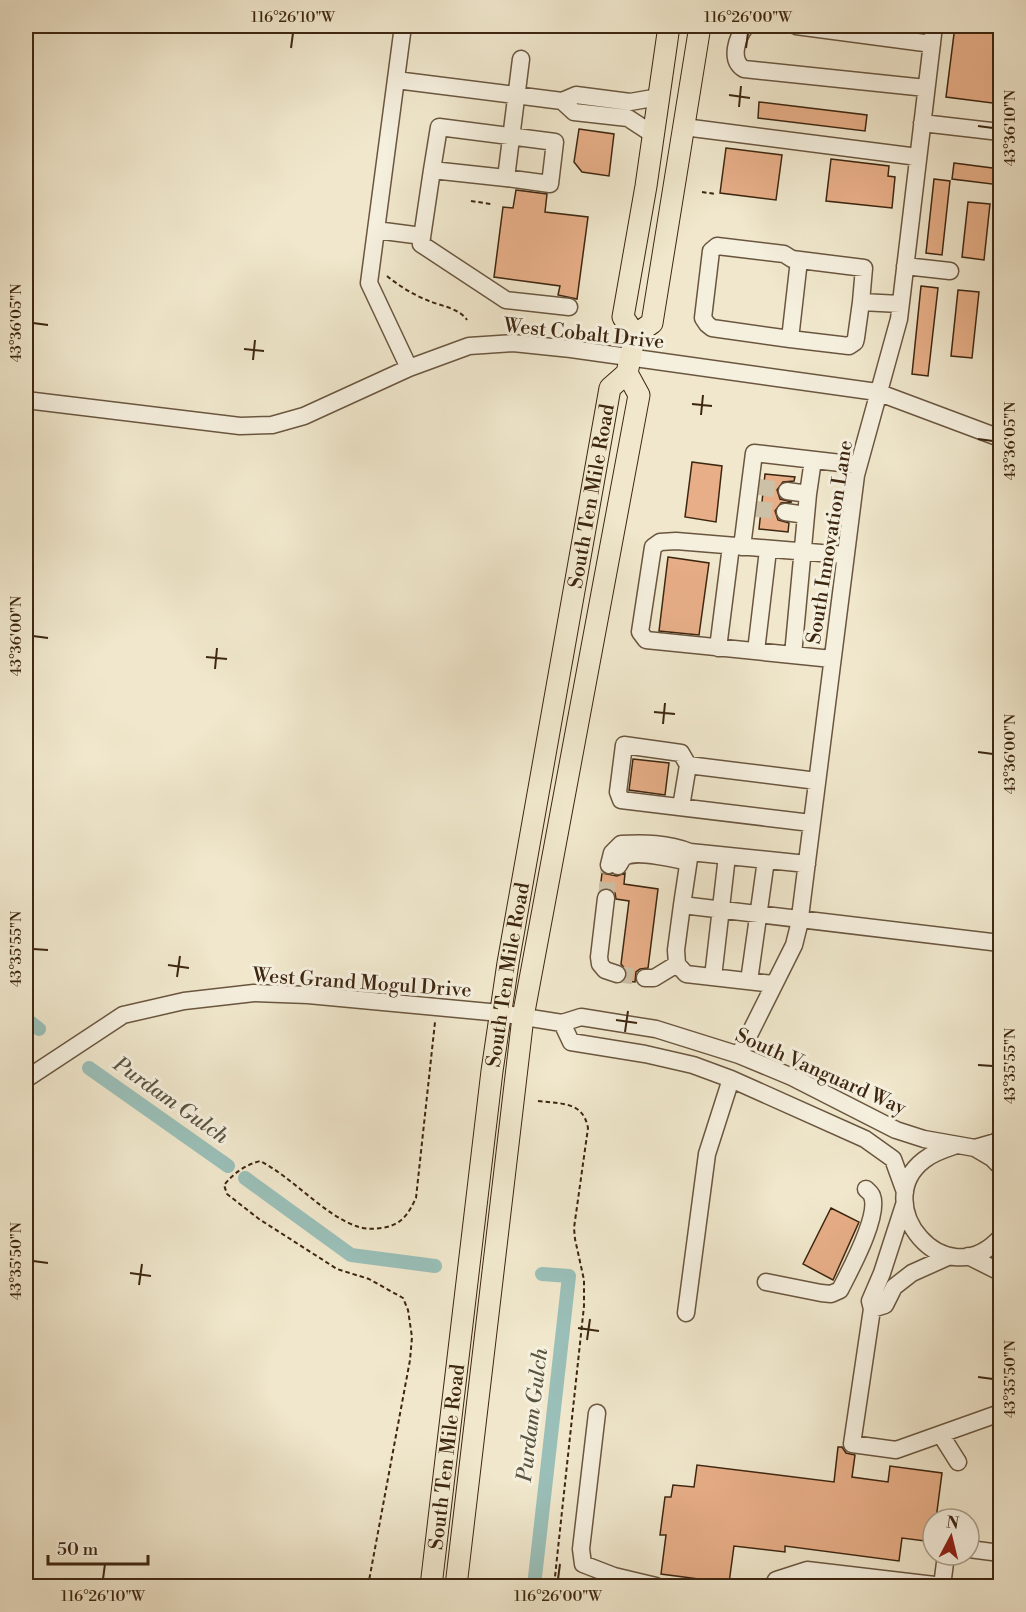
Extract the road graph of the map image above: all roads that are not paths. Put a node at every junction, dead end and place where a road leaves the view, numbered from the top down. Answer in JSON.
{"nodes":[{"id":1,"x":403,"y":26,"type":"edge"},
{"id":2,"x":669,"y":26,"type":"edge"},
{"id":3,"x":700,"y":26,"type":"edge"},
{"id":4,"x":746,"y":26,"type":"edge"},
{"id":5,"x":796,"y":26,"type":"edge"},
{"id":6,"x":934,"y":26,"type":"edge"},
{"id":7,"x":932,"y":44,"type":"junction"},
{"id":8,"x":521,"y":59,"type":"dead end"},
{"id":9,"x":396,"y":80,"type":"junction"},
{"id":10,"x":926,"y":88,"type":"junction"},
{"id":11,"x":516,"y":95,"type":"junction"},
{"id":12,"x":659,"y":97,"type":"junction"},
{"id":13,"x":562,"y":101,"type":"junction"},
{"id":14,"x":922,"y":123,"type":"junction"},
{"id":15,"x":684,"y":128,"type":"junction"},
{"id":16,"x":1000,"y":132,"type":"edge"},
{"id":17,"x":511,"y":135,"type":"junction"},
{"id":18,"x":654,"y":135,"type":"junction"},
{"id":19,"x":918,"y":157,"type":"junction"},
{"id":20,"x":432,"y":170,"type":"junction"},
{"id":21,"x":506,"y":178,"type":"junction"},
{"id":22,"x":376,"y":230,"type":"junction"},
{"id":23,"x":422,"y":236,"type":"junction"},
{"id":24,"x":796,"y":260,"type":"junction"},
{"id":25,"x":905,"y":266,"type":"junction"},
{"id":26,"x":950,"y":271,"type":"dead end"},
{"id":27,"x":861,"y":302,"type":"junction"},
{"id":28,"x":900,"y":304,"type":"junction"},
{"id":29,"x":569,"y":307,"type":"dead end"},
{"id":30,"x":635,"y":335,"type":"junction"},
{"id":31,"x":790,"y":339,"type":"junction"},
{"id":32,"x":628,"y":365,"type":"junction"},
{"id":33,"x":409,"y":368,"type":"junction"},
{"id":34,"x":877,"y":392,"type":"junction"},
{"id":35,"x":26,"y":400,"type":"edge"},
{"id":36,"x":1000,"y":438,"type":"edge"},
{"id":37,"x":813,"y":460,"type":"junction"},
{"id":38,"x":858,"y":465,"type":"junction"},
{"id":39,"x":787,"y":491,"type":"tunnel mouth"},
{"id":40,"x":808,"y":494,"type":"junction"},
{"id":41,"x":785,"y":512,"type":"tunnel mouth"},
{"id":42,"x":806,"y":515,"type":"junction"},
{"id":43,"x":737,"y":546,"type":"junction"},
{"id":44,"x":768,"y":550,"type":"junction"},
{"id":45,"x":803,"y":552,"type":"junction"},
{"id":46,"x":845,"y":555,"type":"junction"},
{"id":47,"x":718,"y":648,"type":"junction"},
{"id":48,"x":756,"y":651,"type":"junction"},
{"id":49,"x":793,"y":655,"type":"junction"},
{"id":50,"x":832,"y":659,"type":"junction"},
{"id":51,"x":688,"y":765,"type":"junction"},
{"id":52,"x":817,"y":781,"type":"junction"},
{"id":53,"x":681,"y":807,"type":"junction"},
{"id":54,"x":811,"y":823,"type":"junction"},
{"id":55,"x":727,"y":856,"type":"junction"},
{"id":56,"x":689,"y":857,"type":"junction"},
{"id":57,"x":766,"y":860,"type":"junction"},
{"id":58,"x":807,"y":864,"type":"junction"},
{"id":59,"x":614,"y":866,"type":"tunnel mouth"},
{"id":60,"x":610,"y":898,"type":"tunnel mouth"},
{"id":61,"x":682,"y":905,"type":"junction"},
{"id":62,"x":721,"y":909,"type":"junction"},
{"id":63,"x":760,"y":914,"type":"junction"},
{"id":64,"x":800,"y":918,"type":"junction"},
{"id":65,"x":1000,"y":942,"type":"edge"},
{"id":66,"x":670,"y":968,"type":"junction"},
{"id":67,"x":618,"y":970,"type":"tunnel mouth"},
{"id":68,"x":645,"y":975,"type":"tunnel mouth"},
{"id":69,"x":713,"y":977,"type":"junction"},
{"id":70,"x":749,"y":981,"type":"junction"},
{"id":71,"x":773,"y":984,"type":"junction"},
{"id":72,"x":500,"y":1013,"type":"junction"},
{"id":73,"x":523,"y":1017,"type":"junction"},
{"id":74,"x":562,"y":1023,"type":"junction"},
{"id":75,"x":739,"y":1055,"type":"junction"},
{"id":76,"x":731,"y":1079,"type":"junction"},
{"id":77,"x":26,"y":1080,"type":"edge"},
{"id":78,"x":1000,"y":1138,"type":"edge"},
{"id":79,"x":958,"y":1144,"type":"junction"},
{"id":80,"x":975,"y":1148,"type":"junction"},
{"id":81,"x":1000,"y":1166,"type":"edge"},
{"id":82,"x":866,"y":1189,"type":"dead end"},
{"id":83,"x":905,"y":1198,"type":"junction"},
{"id":84,"x":1000,"y":1238,"type":"edge"},
{"id":85,"x":950,"y":1256,"type":"junction"},
{"id":86,"x":968,"y":1256,"type":"junction"},
{"id":87,"x":1000,"y":1272,"type":"edge"},
{"id":88,"x":766,"y":1282,"type":"dead end"},
{"id":89,"x":872,"y":1310,"type":"junction"},
{"id":90,"x":686,"y":1313,"type":"dead end"},
{"id":91,"x":597,"y":1413,"type":"dead end"},
{"id":92,"x":1000,"y":1413,"type":"edge"},
{"id":93,"x":941,"y":1435,"type":"junction"},
{"id":94,"x":958,"y":1462,"type":"dead end"},
{"id":95,"x":981,"y":1551,"type":"edge"},
{"id":96,"x":1000,"y":1553,"type":"edge"},
{"id":97,"x":945,"y":1567,"type":"edge"},
{"id":98,"x":943,"y":1586,"type":"edge"},
{"id":99,"x":431,"y":1587,"type":"edge"},
{"id":100,"x":456,"y":1587,"type":"edge"},
{"id":101,"x":656,"y":1587,"type":"edge"},
{"id":102,"x":772,"y":1587,"type":"edge"}],
"edges":[{"from":1,"to":9,"type":"street"},
{"from":2,"to":12,"type":"main road"},
{"from":3,"to":15,"type":"main road","name":"South Ten Mile Road"},
{"from":4,"to":10,"type":"street"},
{"from":5,"to":7,"type":"street"},
{"from":6,"to":7,"type":"street","name":"South Innovation Lane"},
{"from":7,"to":10,"type":"street","name":"South Innovation Lane"},
{"from":8,"to":11,"type":"street"},
{"from":9,"to":11,"type":"street"},
{"from":9,"to":22,"type":"street"},
{"from":10,"to":14,"type":"street","name":"South Innovation Lane"},
{"from":11,"to":13,"type":"street"},
{"from":11,"to":17,"type":"street"},
{"from":12,"to":13,"type":"street"},
{"from":12,"to":18,"type":"main road"},
{"from":13,"to":18,"type":"street"},
{"from":14,"to":16,"type":"street"},
{"from":14,"to":19,"type":"street","name":"South Innovation Lane"},
{"from":15,"to":19,"type":"street"},
{"from":15,"to":30,"type":"main road","name":"South Ten Mile Road"},
{"from":17,"to":20,"type":"street"},
{"from":17,"to":21,"type":"street"},
{"from":17,"to":21,"type":"street"},
{"from":18,"to":30,"type":"main road"},
{"from":19,"to":25,"type":"street","name":"South Innovation Lane"},
{"from":20,"to":21,"type":"street"},
{"from":20,"to":23,"type":"street"},
{"from":22,"to":23,"type":"street"},
{"from":22,"to":33,"type":"street"},
{"from":23,"to":29,"type":"street"},
{"from":24,"to":27,"type":"street"},
{"from":24,"to":31,"type":"street"},
{"from":24,"to":31,"type":"street"},
{"from":25,"to":26,"type":"street"},
{"from":25,"to":28,"type":"street","name":"South Innovation Lane"},
{"from":27,"to":28,"type":"street"},
{"from":27,"to":31,"type":"street"},
{"from":28,"to":34,"type":"street","name":"South Innovation Lane"},
{"from":30,"to":32,"type":"main road","name":"South Ten Mile Road"},
{"from":32,"to":33,"type":"street","name":"West Cobalt Drive"},
{"from":32,"to":34,"type":"street","name":"West Cobalt Drive"},
{"from":32,"to":72,"type":"main road","name":"South Ten Mile Road"},
{"from":32,"to":73,"type":"main road","name":"South Ten Mile Road"},
{"from":33,"to":35,"type":"street","name":"West Cobalt Drive"},
{"from":34,"to":36,"type":"street","name":"West Cobalt Drive"},
{"from":34,"to":38,"type":"street","name":"South Innovation Lane"},
{"from":37,"to":38,"type":"street"},
{"from":37,"to":40,"type":"street"},
{"from":37,"to":43,"type":"street"},
{"from":38,"to":46,"type":"street","name":"South Innovation Lane"},
{"from":39,"to":40,"type":"street"},
{"from":40,"to":42,"type":"street"},
{"from":41,"to":42,"type":"street"},
{"from":42,"to":45,"type":"street"},
{"from":43,"to":44,"type":"street"},
{"from":43,"to":47,"type":"street"},
{"from":43,"to":47,"type":"street"},
{"from":44,"to":45,"type":"street"},
{"from":44,"to":48,"type":"street"},
{"from":45,"to":46,"type":"street"},
{"from":45,"to":49,"type":"street"},
{"from":46,"to":50,"type":"street","name":"South Innovation Lane"},
{"from":47,"to":48,"type":"street"},
{"from":48,"to":49,"type":"street"},
{"from":49,"to":50,"type":"street"},
{"from":50,"to":52,"type":"street","name":"South Innovation Lane"},
{"from":51,"to":52,"type":"street"},
{"from":51,"to":53,"type":"street"},
{"from":51,"to":53,"type":"street"},
{"from":52,"to":54,"type":"street","name":"South Innovation Lane"},
{"from":53,"to":54,"type":"street"},
{"from":54,"to":58,"type":"street","name":"South Innovation Lane"},
{"from":55,"to":56,"type":"street"},
{"from":55,"to":57,"type":"street"},
{"from":55,"to":62,"type":"street"},
{"from":56,"to":59,"type":"street"},
{"from":56,"to":61,"type":"street"},
{"from":57,"to":58,"type":"street"},
{"from":57,"to":63,"type":"street"},
{"from":58,"to":64,"type":"street","name":"South Innovation Lane"},
{"from":60,"to":67,"type":"street"},
{"from":61,"to":62,"type":"street"},
{"from":61,"to":66,"type":"street"},
{"from":62,"to":63,"type":"street"},
{"from":62,"to":69,"type":"street"},
{"from":63,"to":64,"type":"street"},
{"from":63,"to":70,"type":"street"},
{"from":64,"to":65,"type":"street"},
{"from":64,"to":71,"type":"street","name":"South Innovation Lane"},
{"from":66,"to":68,"type":"street"},
{"from":66,"to":69,"type":"street"},
{"from":69,"to":70,"type":"street"},
{"from":70,"to":71,"type":"street"},
{"from":71,"to":75,"type":"street","name":"South Innovation Lane"},
{"from":72,"to":73,"type":"street","name":"South Vanguard Way"},
{"from":72,"to":77,"type":"street","name":"West Grand Mogul Drive"},
{"from":72,"to":99,"type":"main road","name":"South Ten Mile Road"},
{"from":73,"to":74,"type":"street","name":"South Vanguard Way"},
{"from":73,"to":100,"type":"main road","name":"South Ten Mile Road"},
{"from":74,"to":75,"type":"street","name":"South Vanguard Way"},
{"from":74,"to":76,"type":"street"},
{"from":75,"to":79,"type":"street","name":"South Vanguard Way"},
{"from":76,"to":83,"type":"street"},
{"from":76,"to":90,"type":"street"},
{"from":78,"to":80,"type":"street"},
{"from":79,"to":80,"type":"street","name":"South Vanguard Way"},
{"from":79,"to":83,"type":"street"},
{"from":80,"to":81,"type":"street"},
{"from":82,"to":88,"type":"street"},
{"from":83,"to":85,"type":"street"},
{"from":83,"to":89,"type":"street"},
{"from":84,"to":86,"type":"street"},
{"from":85,"to":86,"type":"street"},
{"from":85,"to":89,"type":"street"},
{"from":86,"to":87,"type":"street"},
{"from":89,"to":93,"type":"street"},
{"from":91,"to":101,"type":"street"},
{"from":92,"to":93,"type":"street"},
{"from":93,"to":94,"type":"street"},
{"from":95,"to":96,"type":"street"},
{"from":97,"to":98,"type":"street"},
{"from":98,"to":102,"type":"street"}]}
